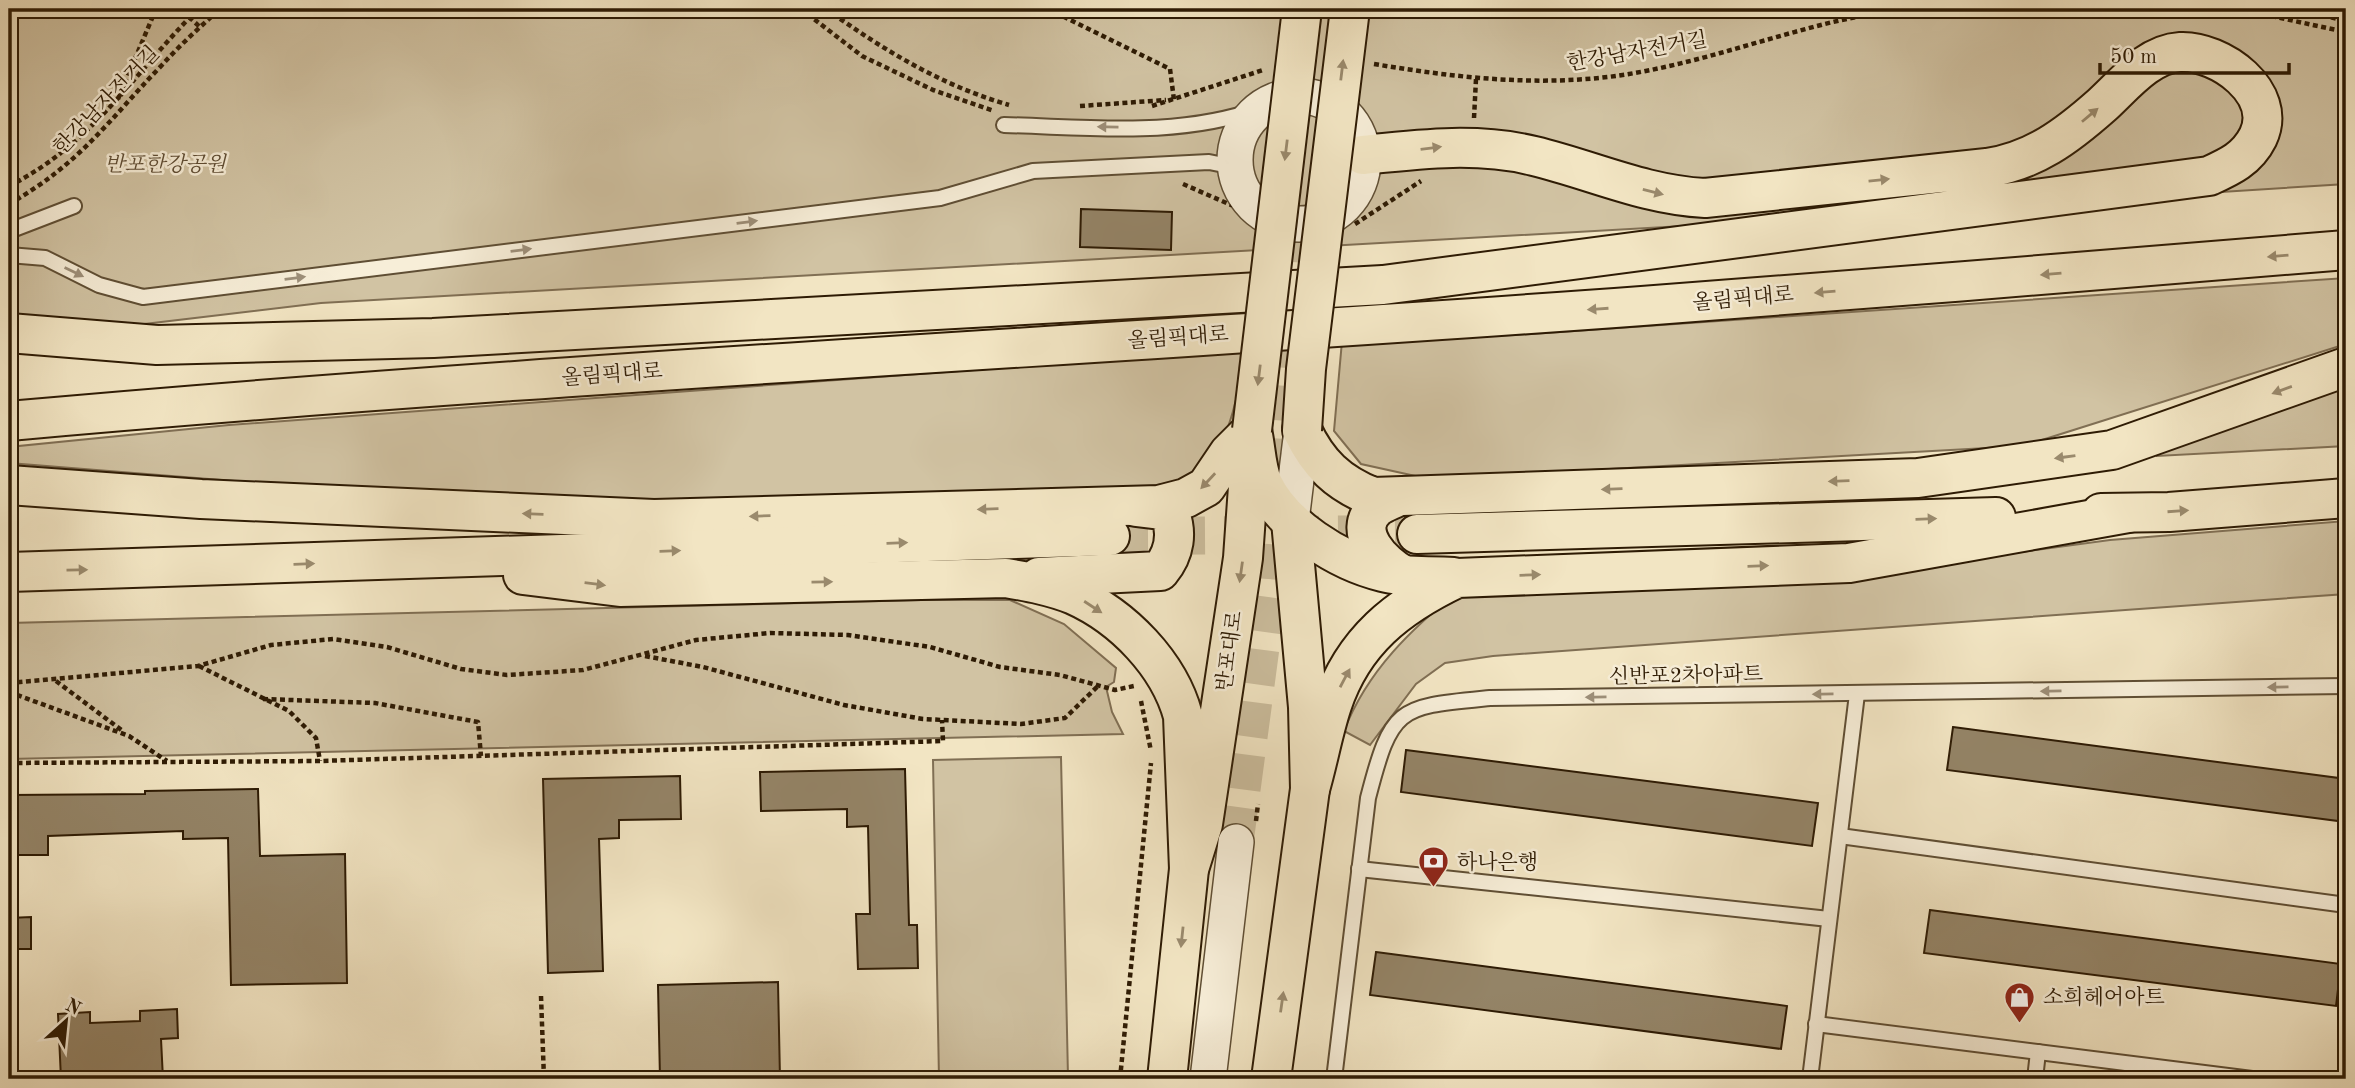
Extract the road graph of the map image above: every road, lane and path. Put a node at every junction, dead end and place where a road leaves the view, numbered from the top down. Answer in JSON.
{"nodes":[{"id":1,"x":156,"y":9,"type":"edge"},
{"id":2,"x":198,"y":9,"type":"edge"},
{"id":3,"x":220,"y":9,"type":"edge"},
{"id":4,"x":801,"y":9,"type":"edge"},
{"id":5,"x":816,"y":9,"type":"edge"},
{"id":6,"x":825,"y":9,"type":"edge"},
{"id":7,"x":1048,"y":9,"type":"edge"},
{"id":8,"x":1302,"y":9,"type":"edge"},
{"id":9,"x":1350,"y":9,"type":"edge"},
{"id":10,"x":1900,"y":9,"type":"edge"},
{"id":11,"x":1924,"y":9,"type":"edge"},
{"id":12,"x":1947,"y":9,"type":"edge"},
{"id":13,"x":2238,"y":9,"type":"edge"},
{"id":14,"x":2298,"y":9,"type":"edge"},
{"id":15,"x":810,"y":15,"type":"junction"},
{"id":16,"x":2325,"y":16,"type":"junction"},
{"id":17,"x":190,"y":17,"type":"junction"},
{"id":18,"x":2346,"y":21,"type":"edge"},
{"id":19,"x":200,"y":27,"type":"junction"},
{"id":20,"x":2322,"y":27,"type":"junction"},
{"id":21,"x":2346,"y":32,"type":"edge"},
{"id":22,"x":1361,"y":62,"type":"dead end"},
{"id":23,"x":1275,"y":66,"type":"dead end"},
{"id":24,"x":1174,"y":100,"type":"junction"},
{"id":25,"x":116,"y":103,"type":"junction"},
{"id":26,"x":1012,"y":105,"type":"dead end"},
{"id":27,"x":1076,"y":107,"type":"dead end"},
{"id":28,"x":1261,"y":108,"type":"junction"},
{"id":29,"x":124,"y":110,"type":"junction"},
{"id":30,"x":1109,"y":112,"type":"dead end"},
{"id":31,"x":1002,"y":119,"type":"joint"},
{"id":32,"x":1363,"y":155,"type":"junction"},
{"id":33,"x":1182,"y":184,"type":"dead end"},
{"id":34,"x":9,"y":186,"type":"edge"},
{"id":35,"x":1241,"y":187,"type":"junction"},
{"id":36,"x":9,"y":204,"type":"edge"},
{"id":37,"x":74,"y":206,"type":"dead end"},
{"id":38,"x":9,"y":231,"type":"edge"},
{"id":39,"x":2346,"y":250,"type":"edge"},
{"id":40,"x":9,"y":255,"type":"edge"},
{"id":41,"x":1383,"y":285,"type":"junction"},
{"id":42,"x":9,"y":333,"type":"edge"},
{"id":43,"x":433,"y":338,"type":"junction"},
{"id":44,"x":1081,"y":343,"type":"junction"},
{"id":45,"x":882,"y":355,"type":"junction"},
{"id":46,"x":2346,"y":367,"type":"edge"},
{"id":47,"x":9,"y":421,"type":"edge"},
{"id":48,"x":1252,"y":430,"type":"junction"},
{"id":49,"x":1302,"y":430,"type":"junction"},
{"id":50,"x":9,"y":485,"type":"edge"},
{"id":51,"x":1395,"y":498,"type":"junction"},
{"id":52,"x":2346,"y":498,"type":"edge"},
{"id":53,"x":2128,"y":513,"type":"junction"},
{"id":54,"x":1117,"y":520,"type":"junction"},
{"id":55,"x":1291,"y":522,"type":"junction"},
{"id":56,"x":1417,"y":534,"type":"tunnel mouth"},
{"id":57,"x":406,"y":560,"type":"junction"},
{"id":58,"x":9,"y":572,"type":"edge"},
{"id":59,"x":1405,"y":576,"type":"junction"},
{"id":60,"x":1006,"y":578,"type":"junction"},
{"id":61,"x":1457,"y":578,"type":"junction"},
{"id":62,"x":641,"y":656,"type":"junction"},
{"id":63,"x":198,"y":666,"type":"junction"},
{"id":64,"x":55,"y":680,"type":"junction"},
{"id":65,"x":9,"y":683,"type":"edge"},
{"id":66,"x":1099,"y":686,"type":"junction"},
{"id":67,"x":2346,"y":687,"type":"edge"},
{"id":68,"x":9,"y":692,"type":"edge"},
{"id":69,"x":1857,"y":694,"type":"junction"},
{"id":70,"x":263,"y":699,"type":"junction"},
{"id":71,"x":942,"y":720,"type":"junction"},
{"id":72,"x":129,"y":736,"type":"junction"},
{"id":73,"x":481,"y":756,"type":"junction"},
{"id":74,"x":320,"y":761,"type":"junction"},
{"id":75,"x":169,"y":762,"type":"junction"},
{"id":76,"x":9,"y":763,"type":"edge"},
{"id":77,"x":1310,"y":789,"type":"junction"},
{"id":78,"x":1840,"y":836,"type":"junction"},
{"id":79,"x":1236,"y":842,"type":"tunnel mouth"},
{"id":80,"x":1189,"y":869,"type":"junction"},
{"id":81,"x":1359,"y":869,"type":"junction"},
{"id":82,"x":2346,"y":905,"type":"edge"},
{"id":83,"x":1829,"y":919,"type":"junction"},
{"id":84,"x":541,"y":996,"type":"dead end"},
{"id":85,"x":1816,"y":1024,"type":"junction"},
{"id":86,"x":2038,"y":1052,"type":"junction"},
{"id":87,"x":544,"y":1079,"type":"edge"},
{"id":88,"x":1121,"y":1079,"type":"edge"},
{"id":89,"x":1167,"y":1079,"type":"edge"},
{"id":90,"x":1208,"y":1079,"type":"edge"},
{"id":91,"x":1271,"y":1079,"type":"edge"},
{"id":92,"x":1334,"y":1079,"type":"edge"},
{"id":93,"x":1810,"y":1079,"type":"edge"},
{"id":94,"x":2035,"y":1079,"type":"edge"},
{"id":95,"x":2252,"y":1079,"type":"edge"}],
"edges":[{"from":1,"to":25,"type":"path"},
{"from":2,"to":17,"type":"path","name":"한강남자전거길"},
{"from":3,"to":19,"type":"path","name":"한강남자전거길"},
{"from":4,"to":15,"type":"path"},
{"from":5,"to":15,"type":"path"},
{"from":6,"to":26,"type":"path"},
{"from":7,"to":24,"type":"path"},
{"from":8,"to":48,"type":"main road","name":"반포대로","one_way":true,"bridge":true},
{"from":49,"to":9,"type":"main road","one_way":true,"bridge":true},
{"from":10,"to":22,"type":"path","name":"한강남자전거길"},
{"from":11,"to":12,"type":"path"},
{"from":13,"to":20,"type":"path"},
{"from":14,"to":16,"type":"path"},
{"from":15,"to":31,"type":"path"},
{"from":16,"to":18,"type":"path"},
{"from":16,"to":20,"type":"path"},
{"from":17,"to":19,"type":"path"},
{"from":17,"to":25,"type":"path","name":"한강남자전거길"},
{"from":19,"to":29,"type":"path","name":"한강남자전거길"},
{"from":20,"to":21,"type":"path"},
{"from":23,"to":24,"type":"path"},
{"from":24,"to":27,"type":"path"},
{"from":24,"to":30,"type":"path"},
{"from":25,"to":29,"type":"path"},
{"from":25,"to":34,"type":"path","name":"한강남자전거길"},
{"from":28,"to":31,"type":"lane","one_way":true},
{"from":28,"to":32,"type":"street"},
{"from":28,"to":35,"type":"street"},
{"from":29,"to":36,"type":"path","name":"한강남자전거길"},
{"from":32,"to":35,"type":"street"},
{"from":32,"to":41,"type":"main road","one_way":true},
{"from":33,"to":35,"type":"path"},
{"from":40,"to":35,"type":"lane","one_way":true},
{"from":37,"to":38,"type":"lane"},
{"from":39,"to":44,"type":"main road","name":"올림픽대로","one_way":true},
{"from":41,"to":43,"type":"main road"},
{"from":41,"to":44,"type":"main road"},
{"from":42,"to":43,"type":"main road"},
{"from":43,"to":45,"type":"main road"},
{"from":44,"to":45,"type":"main road","name":"올림픽대로"},
{"from":45,"to":47,"type":"main road","name":"올림픽대로"},
{"from":46,"to":51,"type":"main road","one_way":true},
{"from":48,"to":54,"type":"main road","one_way":true},
{"from":48,"to":55,"type":"main road"},
{"from":48,"to":80,"type":"main road","name":"반포대로","one_way":true},
{"from":49,"to":51,"type":"main road"},
{"from":49,"to":55,"type":"street"},
{"from":54,"to":50,"type":"main road","one_way":true},
{"from":51,"to":59,"type":"main road"},
{"from":53,"to":52,"type":"main road","one_way":true},
{"from":56,"to":53,"type":"main road","one_way":true},
{"from":61,"to":53,"type":"main road","one_way":true},
{"from":57,"to":54,"type":"main road","one_way":true},
{"from":54,"to":60,"type":"main road"},
{"from":55,"to":59,"type":"main road"},
{"from":55,"to":77,"type":"main road"},
{"from":58,"to":57,"type":"main road","one_way":true},
{"from":57,"to":60,"type":"main road","one_way":true},
{"from":59,"to":61,"type":"main road"},
{"from":60,"to":80,"type":"main road","one_way":true},
{"from":77,"to":61,"type":"main road","one_way":true},
{"from":62,"to":63,"type":"path"},
{"from":62,"to":66,"type":"path"},
{"from":62,"to":71,"type":"path"},
{"from":63,"to":64,"type":"path"},
{"from":63,"to":70,"type":"path"},
{"from":64,"to":65,"type":"path"},
{"from":64,"to":72,"type":"path"},
{"from":66,"to":71,"type":"path"},
{"from":66,"to":88,"type":"path"},
{"from":67,"to":69,"type":"lane","name":"신반포2차아파트","one_way":true},
{"from":68,"to":72,"type":"path"},
{"from":69,"to":78,"type":"lane"},
{"from":69,"to":81,"type":"lane","name":"신반포2차아파트","one_way":true},
{"from":70,"to":73,"type":"path"},
{"from":70,"to":74,"type":"path"},
{"from":71,"to":73,"type":"path"},
{"from":72,"to":75,"type":"path"},
{"from":73,"to":74,"type":"path"},
{"from":74,"to":75,"type":"path"},
{"from":75,"to":76,"type":"path"},
{"from":91,"to":77,"type":"main road","one_way":true},
{"from":78,"to":82,"type":"lane"},
{"from":78,"to":83,"type":"lane"},
{"from":79,"to":90,"type":"street"},
{"from":80,"to":89,"type":"main road","name":"반포대로","one_way":true},
{"from":81,"to":83,"type":"lane"},
{"from":81,"to":92,"type":"lane","name":"신반포2차아파트"},
{"from":83,"to":85,"type":"lane"},
{"from":84,"to":87,"type":"path"},
{"from":85,"to":86,"type":"lane"},
{"from":85,"to":93,"type":"lane"},
{"from":86,"to":94,"type":"lane"},
{"from":86,"to":95,"type":"lane"}]}
